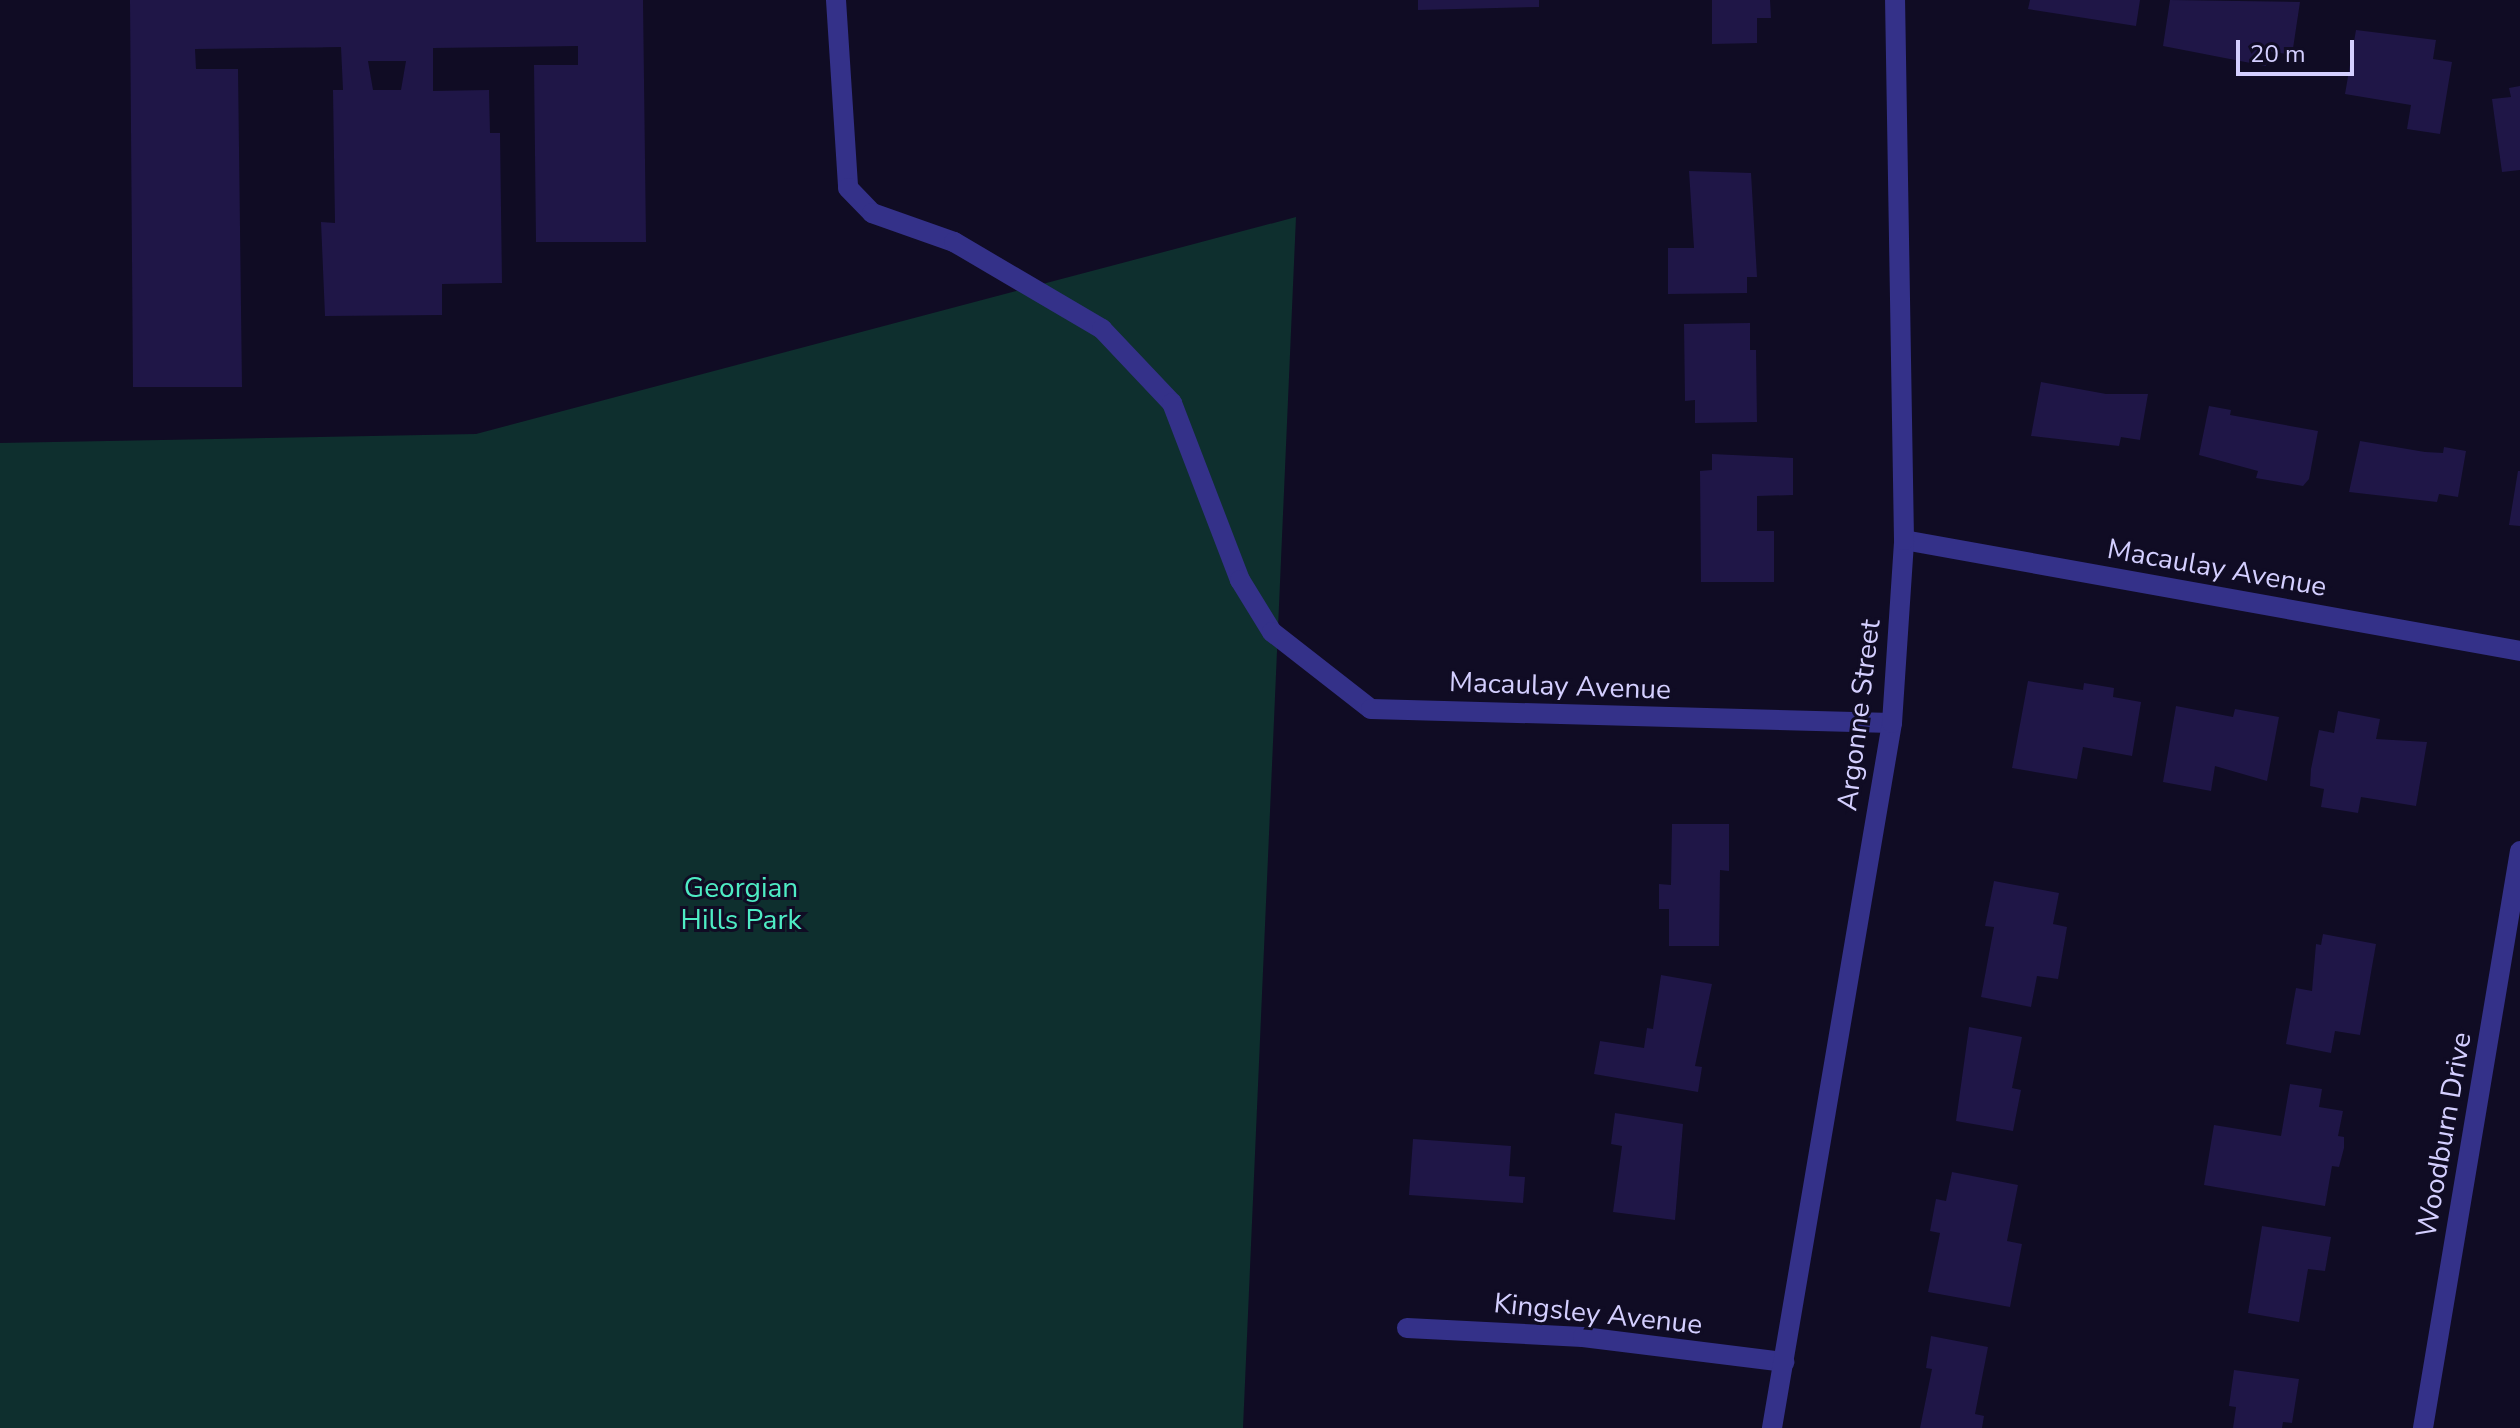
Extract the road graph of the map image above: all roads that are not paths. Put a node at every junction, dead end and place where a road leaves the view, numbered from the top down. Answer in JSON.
{"nodes":[{"id":1,"x":836,"y":0,"type":"edge"},
{"id":2,"x":1895,"y":0,"type":"edge"},
{"id":3,"x":1904,"y":540,"type":"junction"},
{"id":4,"x":2520,"y":651,"type":"edge"},
{"id":5,"x":1892,"y":723,"type":"junction"},
{"id":6,"x":2520,"y":851,"type":"edge"},
{"id":7,"x":1407,"y":1328,"type":"dead end"},
{"id":8,"x":1784,"y":1362,"type":"junction"},
{"id":9,"x":1772,"y":1428,"type":"edge"},
{"id":10,"x":2423,"y":1428,"type":"edge"}],
"edges":[{"from":1,"to":5,"type":"street","name":"Macaulay Avenue"},
{"from":2,"to":3,"type":"street","name":"Argonne Street"},
{"from":3,"to":4,"type":"street","name":"Macaulay Avenue"},
{"from":3,"to":5,"type":"street","name":"Argonne Street"},
{"from":5,"to":8,"type":"street","name":"Argonne Street"},
{"from":6,"to":10,"type":"street","name":"Woodburn Drive"},
{"from":7,"to":8,"type":"street","name":"Kingsley Avenue"},
{"from":8,"to":9,"type":"street","name":"Argonne Street"}]}
